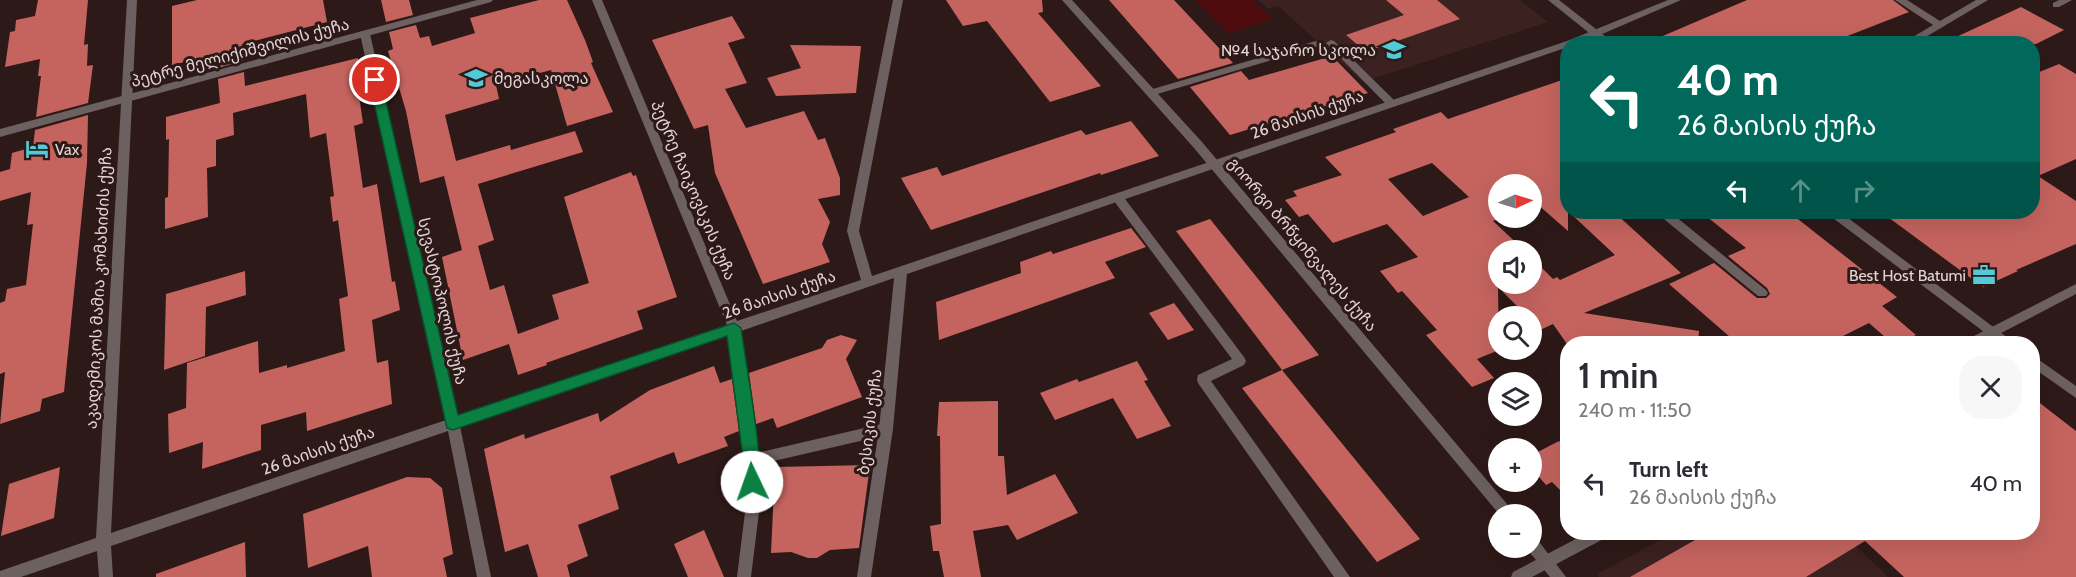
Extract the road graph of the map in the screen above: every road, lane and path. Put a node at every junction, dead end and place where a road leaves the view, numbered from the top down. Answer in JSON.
{"nodes":[{"id":1,"x":132,"y":0,"type":"edge"},
{"id":2,"x":488,"y":0,"type":"edge"},
{"id":3,"x":597,"y":0,"type":"edge"},
{"id":4,"x":898,"y":0,"type":"edge"},
{"id":5,"x":1067,"y":0,"type":"edge"},
{"id":6,"x":1553,"y":0,"type":"edge"},
{"id":7,"x":1676,"y":0,"type":"edge"},
{"id":8,"x":1900,"y":0,"type":"edge"},
{"id":9,"x":1983,"y":0,"type":"edge"},
{"id":10,"x":2067,"y":0,"type":"edge"},
{"id":11,"x":2056,"y":5,"type":"dead end"},
{"id":12,"x":1940,"y":25,"type":"junction"},
{"id":13,"x":365,"y":34,"type":"junction"},
{"id":14,"x":1597,"y":34,"type":"junction"},
{"id":15,"x":1591,"y":36,"type":"edge"},
{"id":16,"x":1600,"y":36,"type":"edge"},
{"id":17,"x":1920,"y":36,"type":"edge"},
{"id":18,"x":1331,"y":43,"type":"dead end"},
{"id":19,"x":1316,"y":44,"type":"dead end"},
{"id":20,"x":1560,"y":47,"type":"edge"},
{"id":21,"x":1150,"y":93,"type":"junction"},
{"id":22,"x":127,"y":99,"type":"junction"},
{"id":23,"x":1392,"y":104,"type":"junction"},
{"id":24,"x":0,"y":133,"type":"edge"},
{"id":25,"x":1214,"y":165,"type":"junction"},
{"id":26,"x":1118,"y":198,"type":"junction"},
{"id":27,"x":1678,"y":219,"type":"edge"},
{"id":28,"x":1842,"y":219,"type":"edge"},
{"id":29,"x":901,"y":272,"type":"junction"},
{"id":30,"x":868,"y":282,"type":"junction"},
{"id":31,"x":2076,"y":289,"type":"edge"},
{"id":32,"x":1762,"y":293,"type":"dead end"},
{"id":33,"x":734,"y":328,"type":"junction"},
{"id":34,"x":1993,"y":330,"type":"junction"},
{"id":35,"x":1982,"y":336,"type":"edge"},
{"id":36,"x":2000,"y":336,"type":"edge"},
{"id":37,"x":2040,"y":366,"type":"edge"},
{"id":38,"x":2076,"y":393,"type":"edge"},
{"id":39,"x":453,"y":423,"type":"junction"},
{"id":40,"x":886,"y":429,"type":"junction"},
{"id":41,"x":752,"y":460,"type":"junction"},
{"id":42,"x":1499,"y":504,"type":"edge"},
{"id":43,"x":1589,"y":540,"type":"edge"},
{"id":44,"x":103,"y":542,"type":"junction"},
{"id":45,"x":1542,"y":556,"type":"edge"},
{"id":46,"x":1547,"y":562,"type":"junction"},
{"id":47,"x":1,"y":577,"type":"edge"},
{"id":48,"x":106,"y":577,"type":"edge"},
{"id":49,"x":484,"y":577,"type":"edge"},
{"id":50,"x":744,"y":577,"type":"edge"},
{"id":51,"x":864,"y":577,"type":"edge"},
{"id":52,"x":1342,"y":577,"type":"edge"},
{"id":53,"x":1518,"y":577,"type":"edge"},
{"id":54,"x":1560,"y":577,"type":"edge"}],
"edges":[{"from":1,"to":22,"type":"street","name":"აკადემიკოს მამია კომახიძის ქუჩა"},
{"from":2,"to":13,"type":"street","name":"პეტრე მელიქიშვილის ქუჩა"},
{"from":3,"to":33,"type":"street","name":"პეტრე ჩაიკოვსკის ქუჩა"},
{"from":4,"to":30,"type":"street"},
{"from":5,"to":21,"type":"street","name":"გიორგი ბრწყინვალეს ქუჩა"},
{"from":6,"to":14,"type":"street"},
{"from":7,"to":14,"type":"street","name":"26 მაისის ქუჩა"},
{"from":8,"to":12,"type":"street"},
{"from":9,"to":12,"type":"street"},
{"from":10,"to":11,"type":"street"},
{"from":12,"to":17,"type":"street"},
{"from":13,"to":22,"type":"street","name":"პეტრე მელიქიშვილის ქუჩა"},
{"from":13,"to":39,"type":"street","name":"სევასტოპოლის ქუჩა"},
{"from":14,"to":15,"type":"street","name":"26 მაისის ქუჩა"},
{"from":14,"to":16,"type":"street"},
{"from":18,"to":23,"type":"street"},
{"from":19,"to":21,"type":"street"},
{"from":20,"to":23,"type":"street","name":"26 მაისის ქუჩა"},
{"from":21,"to":25,"type":"street","name":"გიორგი ბრწყინვალეს ქუჩა"},
{"from":22,"to":24,"type":"street","name":"პეტრე მელიქიშვილის ქუჩა"},
{"from":22,"to":44,"type":"street","name":"აკადემიკოს მამია კომახიძის ქუჩა"},
{"from":23,"to":25,"type":"street","name":"26 მაისის ქუჩა"},
{"from":25,"to":26,"type":"street","name":"26 მაისის ქუჩა"},
{"from":25,"to":42,"type":"street","name":"გიორგი ბრწყინვალეს ქუჩა"},
{"from":26,"to":29,"type":"street","name":"26 მაისის ქუჩა"},
{"from":26,"to":52,"type":"street"},
{"from":27,"to":32,"type":"street"},
{"from":28,"to":34,"type":"street"},
{"from":29,"to":30,"type":"street","name":"26 მაისის ქუჩა"},
{"from":29,"to":40,"type":"street","name":"ბესიკის ქუჩა"},
{"from":30,"to":33,"type":"street","name":"26 მაისის ქუჩა"},
{"from":31,"to":34,"type":"street"},
{"from":33,"to":39,"type":"street","name":"26 მაისის ქუჩა"},
{"from":33,"to":41,"type":"street","name":"პეტრე ჩაიკოვსკის ქუჩა"},
{"from":34,"to":35,"type":"street"},
{"from":34,"to":36,"type":"street"},
{"from":37,"to":38,"type":"street"},
{"from":39,"to":44,"type":"street","name":"26 მაისის ქუჩა"},
{"from":39,"to":49,"type":"street","name":"სევასტოპოლის ქუჩა"},
{"from":40,"to":41,"type":"street"},
{"from":40,"to":51,"type":"street","name":"ბესიკის ქუჩა"},
{"from":41,"to":50,"type":"street","name":"პეტრე ჩაიკოვსკის ქუჩა"},
{"from":43,"to":46,"type":"street"},
{"from":44,"to":47,"type":"street","name":"26 მაისის ქუჩა"},
{"from":44,"to":48,"type":"street","name":"აკადემიკოს მამია კომახიძის ქუჩა"},
{"from":45,"to":46,"type":"street"},
{"from":46,"to":53,"type":"street"},
{"from":46,"to":54,"type":"street"}]}
